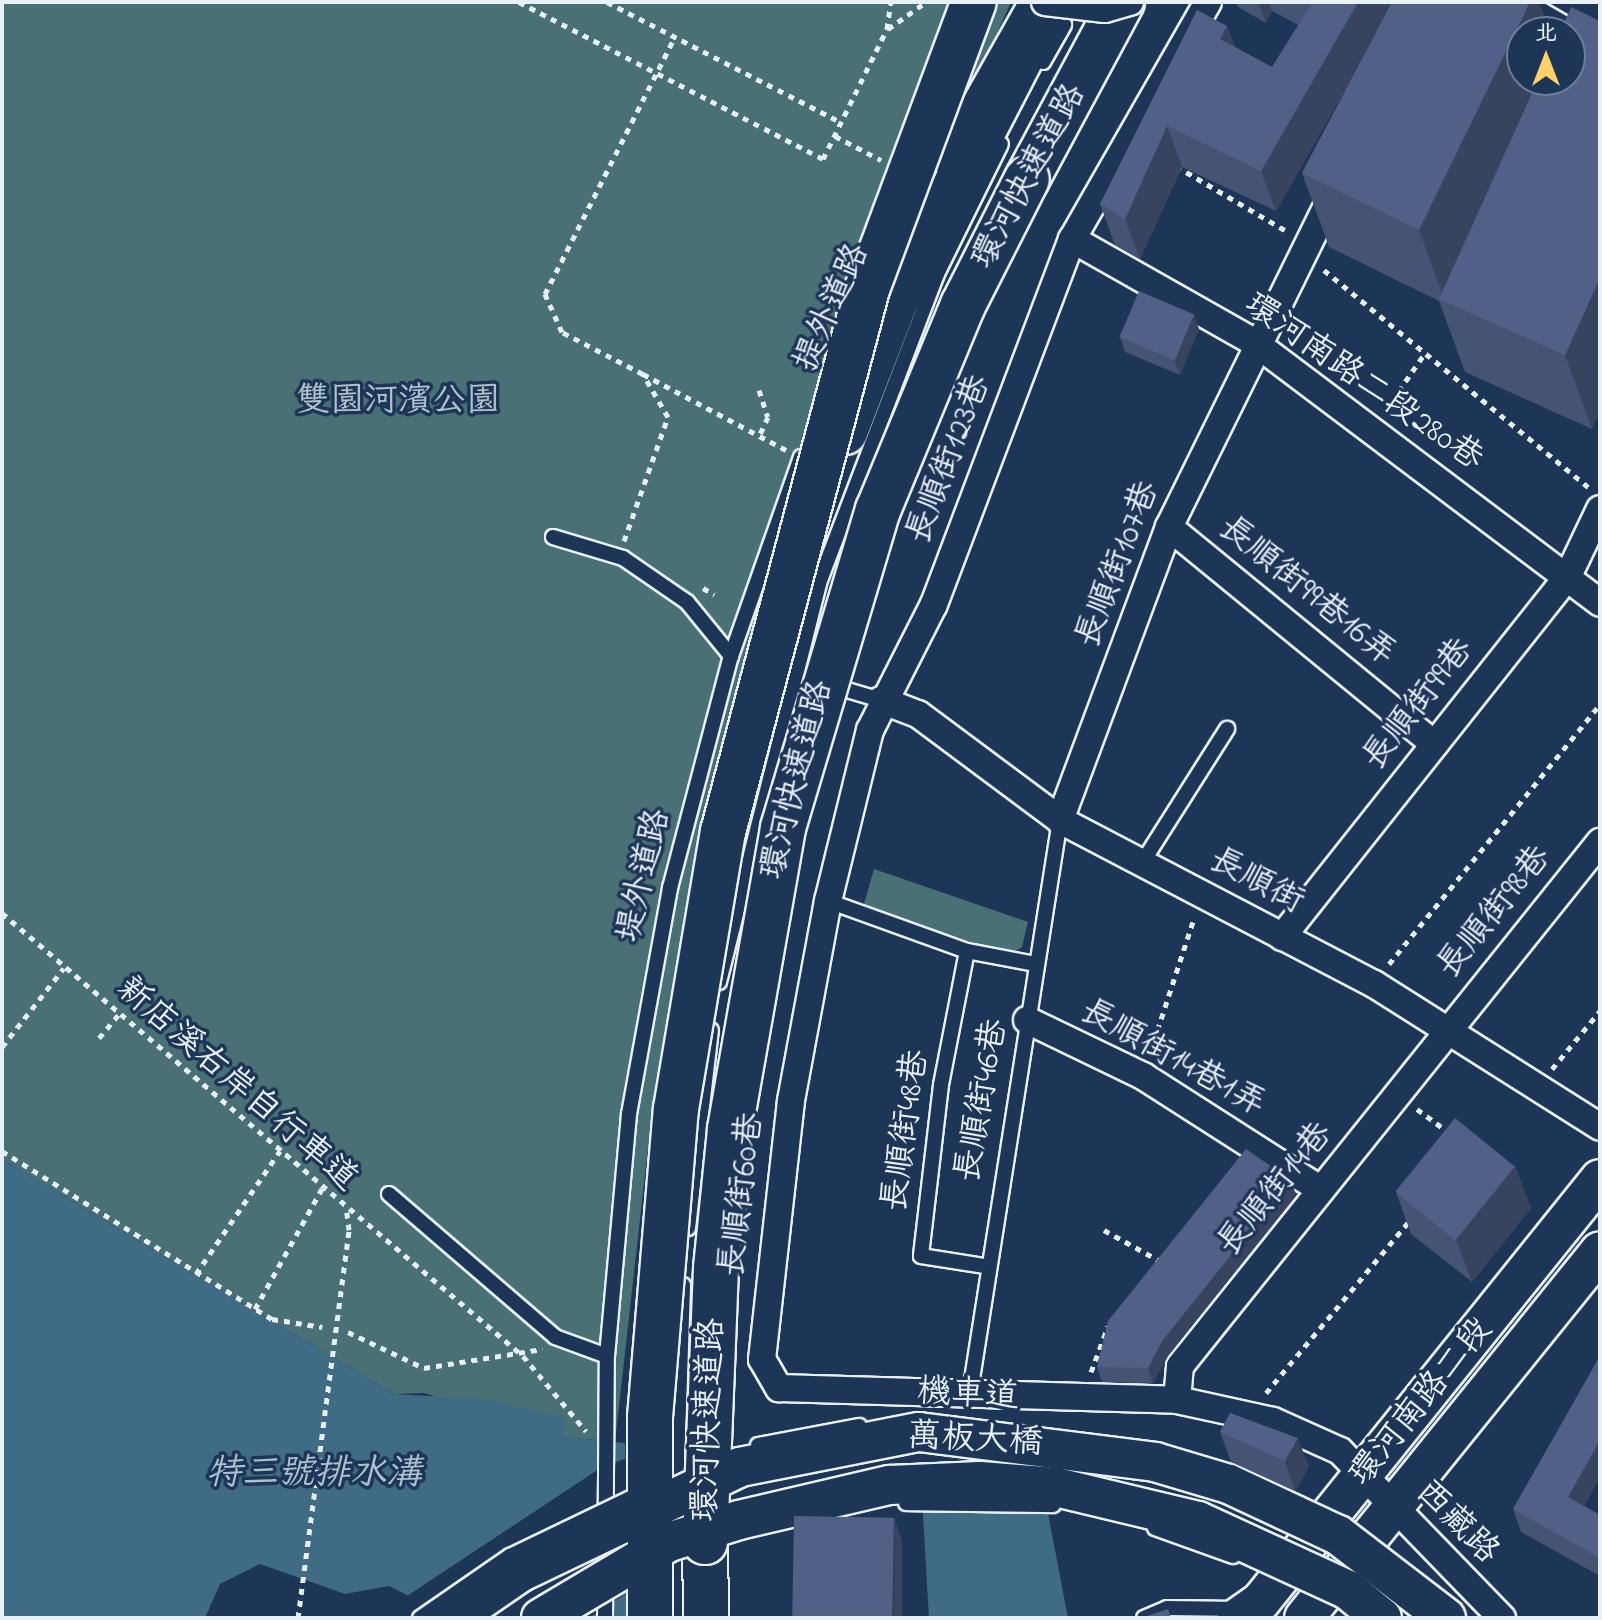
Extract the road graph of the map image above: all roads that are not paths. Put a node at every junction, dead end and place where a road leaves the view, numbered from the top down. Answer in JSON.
{"nodes":[{"id":1,"x":974,"y":2,"type":"edge"},
{"id":2,"x":1026,"y":2,"type":"edge"},
{"id":3,"x":1122,"y":2,"type":"edge"},
{"id":4,"x":1130,"y":2,"type":"edge"},
{"id":5,"x":1208,"y":2,"type":"edge"},
{"id":6,"x":1516,"y":2,"type":"edge"},
{"id":7,"x":1053,"y":10,"type":"edge"},
{"id":8,"x":1540,"y":16,"type":"edge"},
{"id":9,"x":1031,"y":83,"type":"dead end"},
{"id":10,"x":1010,"y":125,"type":"dead end"},
{"id":11,"x":1349,"y":163,"type":"edge"},
{"id":12,"x":1072,"y":239,"type":"junction"},
{"id":13,"x":1254,"y":342,"type":"junction"},
{"id":14,"x":1600,"y":509,"type":"edge"},
{"id":15,"x":1169,"y":527,"type":"junction"},
{"id":16,"x":553,"y":537,"type":"dead end"},
{"id":17,"x":802,"y":543,"type":"junction"},
{"id":18,"x":1568,"y":576,"type":"junction"},
{"id":19,"x":1600,"y":603,"type":"edge"},
{"id":20,"x":731,"y":656,"type":"junction"},
{"id":21,"x":792,"y":674,"type":"junction"},
{"id":22,"x":881,"y":700,"type":"junction"},
{"id":23,"x":1227,"y":729,"type":"dead end"},
{"id":24,"x":1434,"y":744,"type":"junction"},
{"id":25,"x":1060,"y":820,"type":"junction"},
{"id":26,"x":1600,"y":842,"type":"edge"},
{"id":27,"x":1142,"y":863,"type":"junction"},
{"id":28,"x":828,"y":901,"type":"junction"},
{"id":29,"x":1282,"y":937,"type":"junction"},
{"id":30,"x":967,"y":951,"type":"junction"},
{"id":31,"x":1035,"y":964,"type":"junction"},
{"id":32,"x":1027,"y":1020,"type":"junction"},
{"id":33,"x":1445,"y":1030,"type":"junction"},
{"id":34,"x":1600,"y":1127,"type":"edge"},
{"id":35,"x":1600,"y":1179,"type":"edge"},
{"id":36,"x":1321,"y":1190,"type":"junction"},
{"id":37,"x":389,"y":1194,"type":"dead end"},
{"id":38,"x":1600,"y":1251,"type":"edge"},
{"id":39,"x":985,"y":1266,"type":"junction"},
{"id":40,"x":607,"y":1356,"type":"junction"},
{"id":41,"x":970,"y":1392,"type":"junction"},
{"id":42,"x":1177,"y":1400,"type":"junction"},
{"id":43,"x":1363,"y":1477,"type":"junction"},
{"id":44,"x":1390,"y":1510,"type":"junction"},
{"id":45,"x":690,"y":1535,"type":"junction"},
{"id":46,"x":1247,"y":1609,"type":"edge"},
{"id":47,"x":420,"y":1618,"type":"edge"},
{"id":48,"x":454,"y":1618,"type":"edge"},
{"id":49,"x":541,"y":1618,"type":"edge"},
{"id":50,"x":564,"y":1618,"type":"edge"},
{"id":51,"x":605,"y":1618,"type":"edge"},
{"id":52,"x":650,"y":1618,"type":"edge"},
{"id":53,"x":706,"y":1618,"type":"edge"},
{"id":54,"x":1144,"y":1618,"type":"edge"},
{"id":55,"x":1301,"y":1618,"type":"edge"},
{"id":56,"x":1356,"y":1618,"type":"edge"},
{"id":57,"x":1382,"y":1618,"type":"edge"},
{"id":58,"x":1446,"y":1618,"type":"edge"},
{"id":59,"x":1462,"y":1618,"type":"edge"},
{"id":60,"x":1502,"y":1618,"type":"edge"}],
"edges":[{"from":1,"to":17,"type":"highway","bridge":true},
{"from":2,"to":20,"type":"lane","name":"提外道路"},
{"from":3,"to":45,"type":"highway","name":"環河快速道路","bridge":true},
{"from":4,"to":7,"type":"street","bridge":true},
{"from":5,"to":12,"type":"street","name":"長順街123巷"},
{"from":6,"to":8,"type":"street"},
{"from":7,"to":9,"type":"lane"},
{"from":7,"to":17,"type":"highway","name":"環河快速道路","bridge":true},
{"from":10,"to":21,"type":"lane"},
{"from":11,"to":13,"type":"street","name":"長順街107巷"},
{"from":12,"to":13,"type":"street","name":"環河南路二段280巷"},
{"from":12,"to":22,"type":"street","name":"長順街123巷"},
{"from":13,"to":15,"type":"street","name":"長順街107巷"},
{"from":13,"to":18,"type":"street","name":"環河南路二段280巷"},
{"from":14,"to":18,"type":"street","name":"長順街99巷"},
{"from":15,"to":24,"type":"street","name":"長順街99巷16弄"},
{"from":15,"to":25,"type":"street","name":"長順街107巷"},
{"from":16,"to":20,"type":"lane"},
{"from":17,"to":52,"type":"highway","name":"環河快速道路","bridge":true},
{"from":18,"to":19,"type":"street","name":"環河南路二段280巷"},
{"from":18,"to":24,"type":"street","name":"長順街99巷"},
{"from":20,"to":21,"type":"lane"},
{"from":20,"to":40,"type":"lane","name":"堤外道路"},
{"from":21,"to":22,"type":"lane"},
{"from":21,"to":45,"type":"lane"},
{"from":22,"to":25,"type":"street","name":"長順街"},
{"from":22,"to":28,"type":"street","name":"長順街60巷"},
{"from":23,"to":27,"type":"lane"},
{"from":24,"to":29,"type":"street","name":"長順街99巷"},
{"from":25,"to":27,"type":"street","name":"長順街"},
{"from":25,"to":31,"type":"lane","name":"長順街46巷"},
{"from":26,"to":33,"type":"street","name":"長順街98巷"},
{"from":27,"to":29,"type":"street","name":"長順街"},
{"from":28,"to":30,"type":"lane"},
{"from":28,"to":41,"type":"street","name":"長順街60巷"},
{"from":29,"to":33,"type":"street","name":"長順街"},
{"from":30,"to":31,"type":"lane"},
{"from":30,"to":39,"type":"lane","name":"長順街48巷"},
{"from":31,"to":32,"type":"lane","name":"長順街46巷"},
{"from":32,"to":36,"type":"street","name":"長順街14巷1弄"},
{"from":32,"to":39,"type":"lane","name":"長順街46巷"},
{"from":33,"to":34,"type":"street","name":"長順街"},
{"from":33,"to":36,"type":"street","name":"長順街14巷"},
{"from":35,"to":43,"type":"street","name":"環河南路二段"},
{"from":36,"to":42,"type":"street","name":"長順街14巷"},
{"from":37,"to":40,"type":"lane"},
{"from":38,"to":44,"type":"street","name":"環河南路二段"},
{"from":39,"to":41,"type":"lane","name":"長順街46巷"},
{"from":40,"to":51,"type":"lane","name":"堤外道路","bridge":true},
{"from":41,"to":42,"type":"street","name":"長順街60巷"},
{"from":42,"to":43,"type":"street","name":"長順街60巷"},
{"from":43,"to":44,"type":"street","name":"西藏路"},
{"from":43,"to":46,"type":"street","name":"環河南路二段"},
{"from":44,"to":55,"type":"street","name":"環河南路二段"},
{"from":44,"to":60,"type":"street","name":"西藏路"},
{"from":45,"to":53,"type":"highway","name":"環河快速道路"},
{"from":46,"to":54,"type":"lane"},
{"from":46,"to":55,"type":"street"},
{"from":47,"to":59,"type":"lane","name":"機車道","bridge":true},
{"from":48,"to":58,"type":"street","name":"萬板大橋","bridge":true},
{"from":49,"to":57,"type":"street","name":"萬板大橋","bridge":true},
{"from":50,"to":56,"type":"lane","bridge":true}]}
